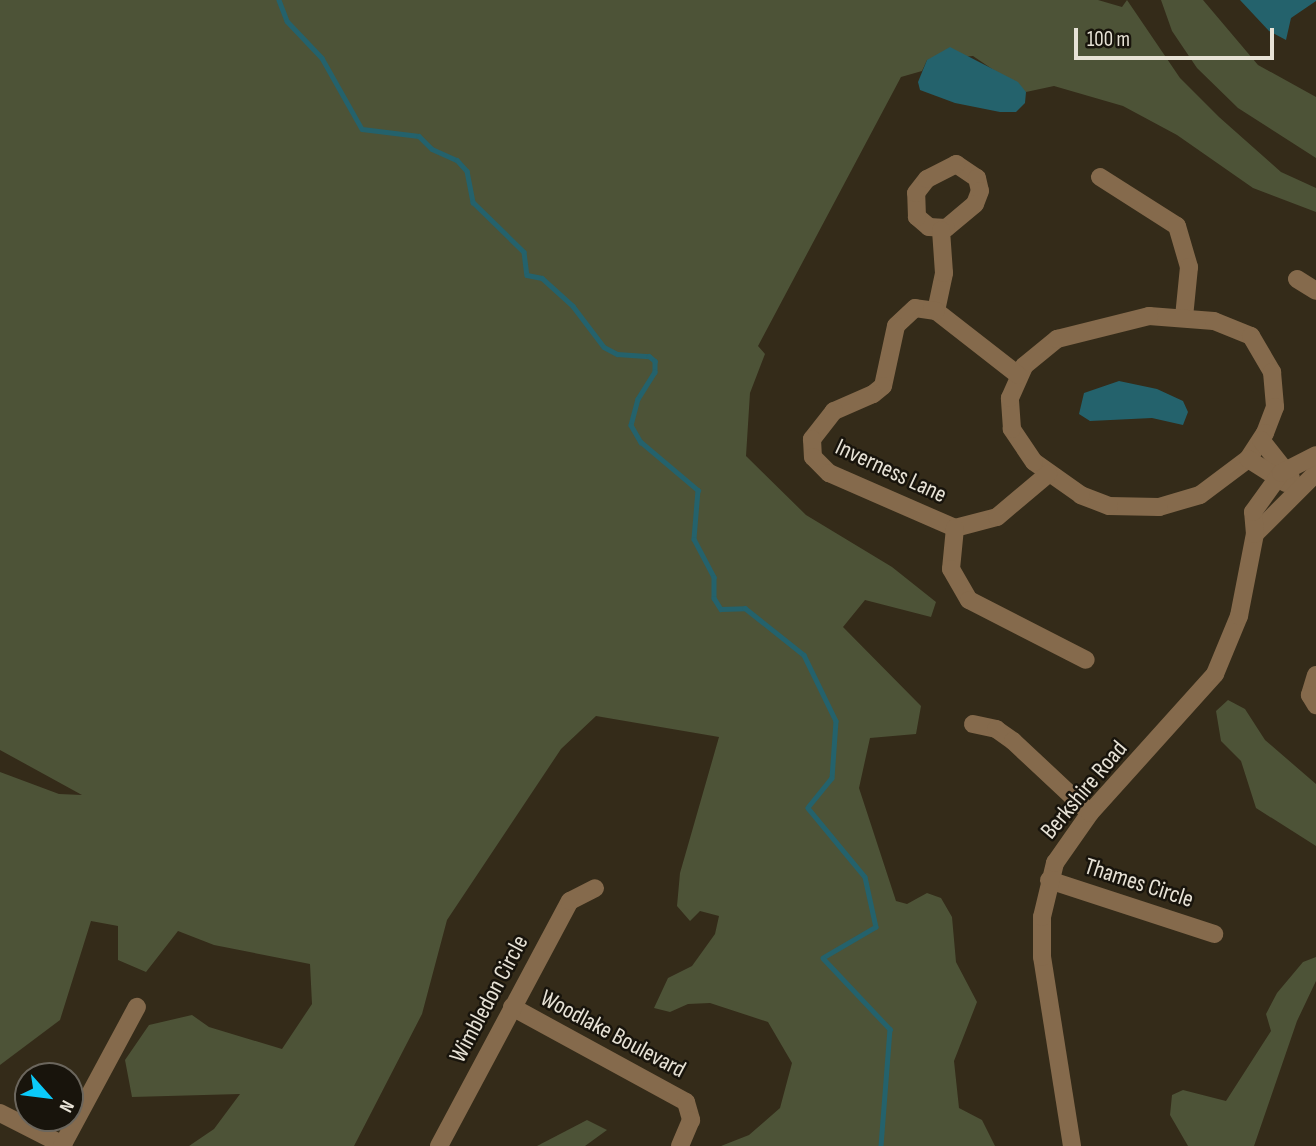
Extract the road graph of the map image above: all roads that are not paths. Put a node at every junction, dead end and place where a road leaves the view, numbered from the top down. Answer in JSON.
{"nodes":[{"id":1,"x":1100,"y":177,"type":"dead end"},
{"id":2,"x":941,"y":229,"type":"dead end"},
{"id":3,"x":1297,"y":279,"type":"dead end"},
{"id":4,"x":1316,"y":291,"type":"edge"},
{"id":5,"x":936,"y":311,"type":"junction"},
{"id":6,"x":1184,"y":317,"type":"junction"},
{"id":7,"x":1018,"y":374,"type":"junction"},
{"id":8,"x":1261,"y":440,"type":"junction"},
{"id":9,"x":1316,"y":455,"type":"edge"},
{"id":10,"x":1248,"y":459,"type":"junction"},
{"id":11,"x":1316,"y":473,"type":"edge"},
{"id":12,"x":1048,"y":474,"type":"junction"},
{"id":13,"x":1282,"y":474,"type":"junction"},
{"id":14,"x":1296,"y":489,"type":"junction"},
{"id":15,"x":955,"y":528,"type":"junction"},
{"id":16,"x":1255,"y":534,"type":"junction"},
{"id":17,"x":1086,"y":660,"type":"dead end"},
{"id":18,"x":1316,"y":675,"type":"edge"},
{"id":19,"x":1316,"y":705,"type":"edge"},
{"id":20,"x":973,"y":724,"type":"dead end"},
{"id":21,"x":1090,"y":813,"type":"junction"},
{"id":22,"x":1049,"y":880,"type":"junction"},
{"id":23,"x":595,"y":888,"type":"dead end"},
{"id":24,"x":1214,"y":934,"type":"dead end"},
{"id":25,"x":137,"y":1007,"type":"dead end"},
{"id":26,"x":512,"y":1007,"type":"junction"},
{"id":27,"x":0,"y":1113,"type":"edge"},
{"id":28,"x":63,"y":1145,"type":"edge"},
{"id":29,"x":439,"y":1146,"type":"edge"},
{"id":30,"x":680,"y":1146,"type":"edge"},
{"id":31,"x":1072,"y":1146,"type":"edge"}],
"edges":[{"from":1,"to":6,"type":"street"},
{"from":2,"to":5,"type":"street"},
{"from":3,"to":4,"type":"street"},
{"from":5,"to":7,"type":"street"},
{"from":5,"to":15,"type":"street","name":"Inverness Lane"},
{"from":6,"to":7,"type":"street"},
{"from":6,"to":8,"type":"street"},
{"from":7,"to":12,"type":"street"},
{"from":8,"to":10,"type":"street"},
{"from":8,"to":13,"type":"street"},
{"from":9,"to":13,"type":"street"},
{"from":10,"to":12,"type":"street"},
{"from":10,"to":13,"type":"street"},
{"from":11,"to":14,"type":"street"},
{"from":12,"to":15,"type":"street","name":"Inverness Lane"},
{"from":13,"to":14,"type":"street"},
{"from":13,"to":16,"type":"street","name":"Berkshire Road"},
{"from":14,"to":16,"type":"street"},
{"from":15,"to":17,"type":"street"},
{"from":16,"to":21,"type":"street","name":"Berkshire Road"},
{"from":18,"to":19,"type":"street"},
{"from":20,"to":21,"type":"street"},
{"from":21,"to":22,"type":"street","name":"Berkshire Road"},
{"from":22,"to":24,"type":"street","name":"Thames Circle"},
{"from":22,"to":31,"type":"street","name":"Berkshire Road"},
{"from":23,"to":26,"type":"street","name":"Wimbledon Circle"},
{"from":25,"to":28,"type":"street"},
{"from":26,"to":29,"type":"street","name":"Wimbledon Circle"},
{"from":26,"to":30,"type":"street","name":"Woodlake Boulevard"},
{"from":27,"to":28,"type":"street"}]}
